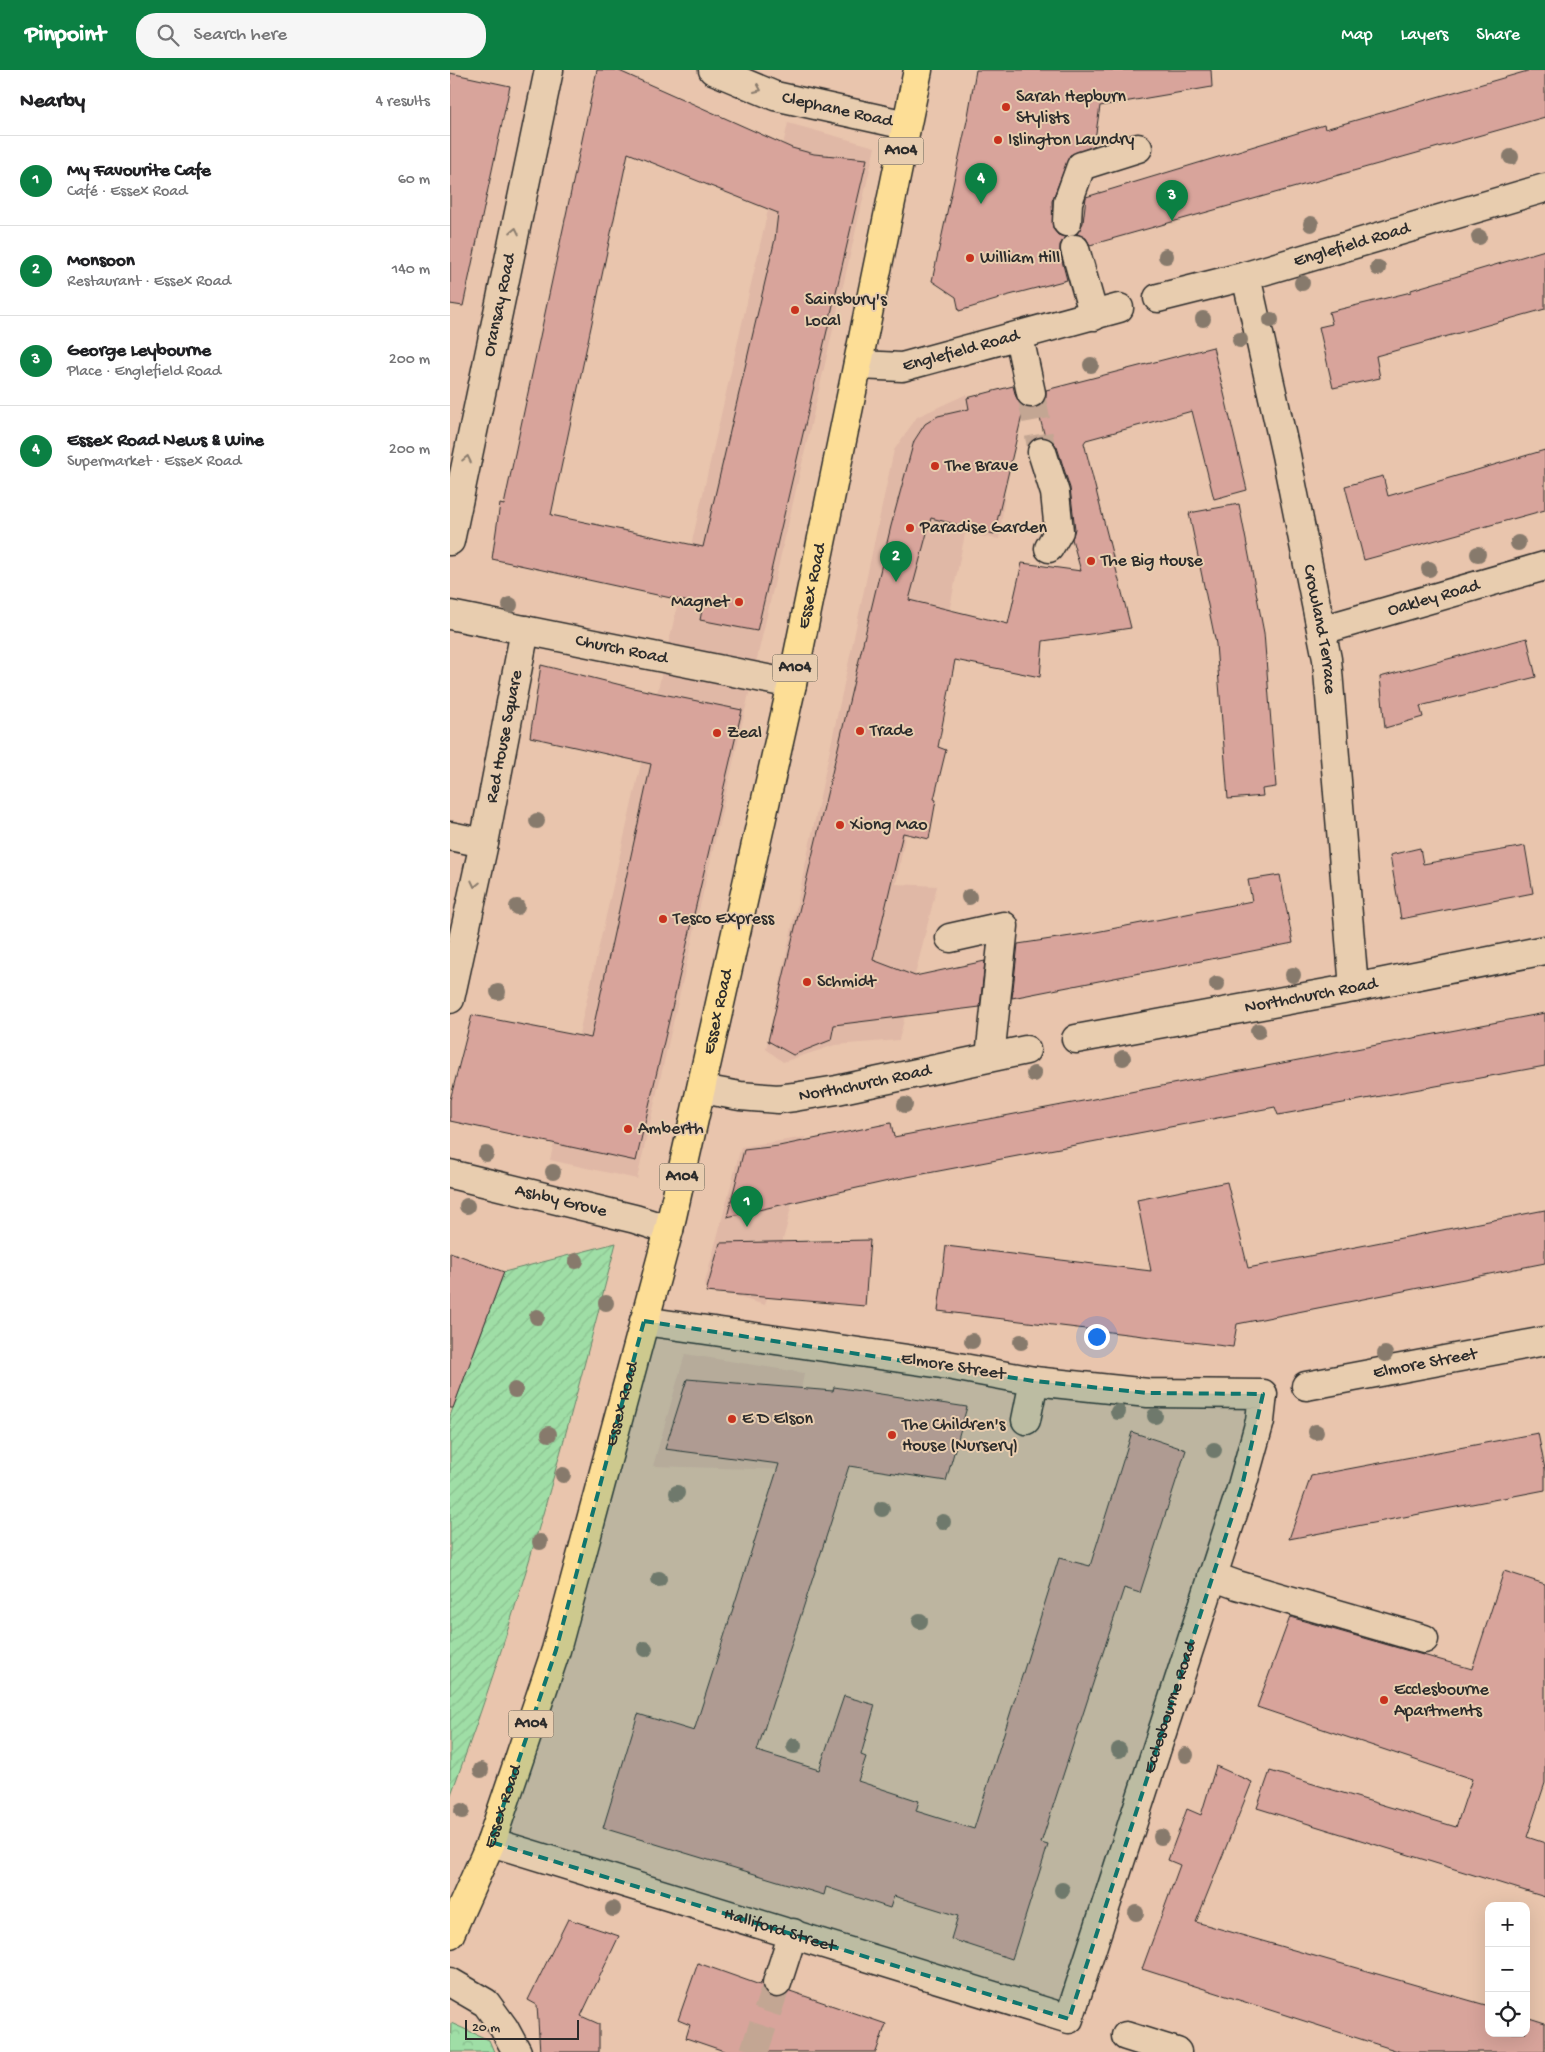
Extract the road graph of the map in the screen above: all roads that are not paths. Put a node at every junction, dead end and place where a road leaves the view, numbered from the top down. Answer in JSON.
{"nodes":[{"id":1,"x":549,"y":70,"type":"edge"},
{"id":2,"x":713,"y":70,"type":"edge"},
{"id":3,"x":918,"y":70,"type":"edge"},
{"id":4,"x":906,"y":125,"type":"junction"},
{"id":5,"x":1138,"y":148,"type":"dead end"},
{"id":6,"x":1545,"y":188,"type":"edge"},
{"id":7,"x":1067,"y":222,"type":"dead end"},
{"id":8,"x":1075,"y":249,"type":"dead end"},
{"id":9,"x":1246,"y":276,"type":"junction"},
{"id":10,"x":1158,"y":298,"type":"dead end"},
{"id":11,"x":1019,"y":336,"type":"junction"},
{"id":12,"x":858,"y":366,"type":"junction"},
{"id":13,"x":1030,"y":394,"type":"tunnel mouth"},
{"id":14,"x":1042,"y":452,"type":"tunnel mouth"},
{"id":15,"x":450,"y":541,"type":"edge"},
{"id":16,"x":1050,"y":548,"type":"dead end"},
{"id":17,"x":1545,"y":566,"type":"edge"},
{"id":18,"x":450,"y":615,"type":"edge"},
{"id":19,"x":525,"y":630,"type":"junction"},
{"id":20,"x":1322,"y":630,"type":"junction"},
{"id":21,"x":792,"y":684,"type":"junction"},
{"id":22,"x":450,"y":836,"type":"edge"},
{"id":23,"x":484,"y":844,"type":"junction"},
{"id":24,"x":950,"y":938,"type":"dead end"},
{"id":25,"x":1545,"y":950,"type":"edge"},
{"id":26,"x":455,"y":954,"type":"edge"},
{"id":27,"x":1354,"y":988,"type":"junction"},
{"id":28,"x":450,"y":999,"type":"edge"},
{"id":29,"x":1076,"y":1039,"type":"dead end"},
{"id":30,"x":1026,"y":1050,"type":"dead end"},
{"id":31,"x":990,"y":1057,"type":"junction"},
{"id":32,"x":702,"y":1089,"type":"junction"},
{"id":33,"x":450,"y":1174,"type":"edge"},
{"id":34,"x":670,"y":1230,"type":"junction"},
{"id":35,"x":644,"y":1321,"type":"junction"},
{"id":36,"x":1545,"y":1340,"type":"edge"},
{"id":37,"x":1034,"y":1380,"type":"junction"},
{"id":38,"x":1306,"y":1386,"type":"dead end"},
{"id":39,"x":1263,"y":1394,"type":"joint"},
{"id":40,"x":1026,"y":1420,"type":"dead end"},
{"id":41,"x":1212,"y":1576,"type":"junction"},
{"id":42,"x":1424,"y":1638,"type":"dead end"},
{"id":43,"x":491,"y":1842,"type":"junction"},
{"id":44,"x":793,"y":1933,"type":"junction"},
{"id":45,"x":450,"y":1934,"type":"edge"},
{"id":46,"x":450,"y":1982,"type":"edge"},
{"id":47,"x":777,"y":1983,"type":"tunnel mouth"},
{"id":48,"x":1069,"y":2019,"type":"joint"},
{"id":49,"x":1126,"y":2036,"type":"dead end"},
{"id":50,"x":517,"y":2052,"type":"edge"},
{"id":51,"x":1177,"y":2052,"type":"edge"}],
"edges":[{"from":15,"to":1,"type":"street","name":"Oransay Road","one_way":true},
{"from":2,"to":4,"type":"street","name":"Clephane Road","one_way":true},
{"from":3,"to":4,"type":"main road","name":"Essex Road","number":"A104"},
{"from":4,"to":12,"type":"main road","name":"Essex Road","number":"A104"},
{"from":5,"to":7,"type":"street"},
{"from":6,"to":9,"type":"street","name":"Englefield Road"},
{"from":8,"to":11,"type":"street","name":"Englefield Road"},
{"from":9,"to":10,"type":"street","name":"Englefield Road"},
{"from":9,"to":20,"type":"street","name":"Crowland Terrace"},
{"from":11,"to":12,"type":"street","name":"Englefield Road"},
{"from":11,"to":13,"type":"street"},
{"from":12,"to":21,"type":"main road","name":"Essex Road","number":"A104"},
{"from":14,"to":16,"type":"street"},
{"from":17,"to":20,"type":"street","name":"Oakley Road"},
{"from":18,"to":19,"type":"street","name":"Church Road"},
{"from":19,"to":21,"type":"street","name":"Church Road"},
{"from":19,"to":23,"type":"street","name":"Red House Square"},
{"from":20,"to":27,"type":"street","name":"Crowland Terrace"},
{"from":21,"to":32,"type":"main road","name":"Essex Road","number":"A104"},
{"from":22,"to":23,"type":"street"},
{"from":23,"to":26,"type":"street","name":"Red House Square","one_way":true},
{"from":24,"to":31,"type":"street"},
{"from":25,"to":27,"type":"street","name":"Northchurch Road"},
{"from":26,"to":28,"type":"street","name":"Red House Square"},
{"from":27,"to":29,"type":"street","name":"Northchurch Road"},
{"from":30,"to":31,"type":"street","name":"Northchurch Road"},
{"from":31,"to":32,"type":"street","name":"Northchurch Road"},
{"from":32,"to":34,"type":"main road","name":"Essex Road","number":"A104"},
{"from":33,"to":34,"type":"street","name":"Ashby Grove"},
{"from":34,"to":35,"type":"main road","name":"Essex Road","number":"A104"},
{"from":35,"to":37,"type":"street","name":"Elmore Street"},
{"from":35,"to":43,"type":"main road","name":"Essex Road","number":"A104"},
{"from":36,"to":38,"type":"street","name":"Elmore Street"},
{"from":37,"to":39,"type":"street","name":"Elmore Street"},
{"from":37,"to":40,"type":"street"},
{"from":39,"to":41,"type":"street","name":"Ecclesbourne Road"},
{"from":41,"to":42,"type":"street"},
{"from":41,"to":48,"type":"street","name":"Ecclesbourne Road"},
{"from":43,"to":44,"type":"street","name":"Halliford Street"},
{"from":43,"to":45,"type":"main road","name":"Essex Road","number":"A104"},
{"from":44,"to":47,"type":"street"},
{"from":44,"to":48,"type":"street","name":"Halliford Street"},
{"from":46,"to":50,"type":"street"},
{"from":49,"to":51,"type":"street"}]}
